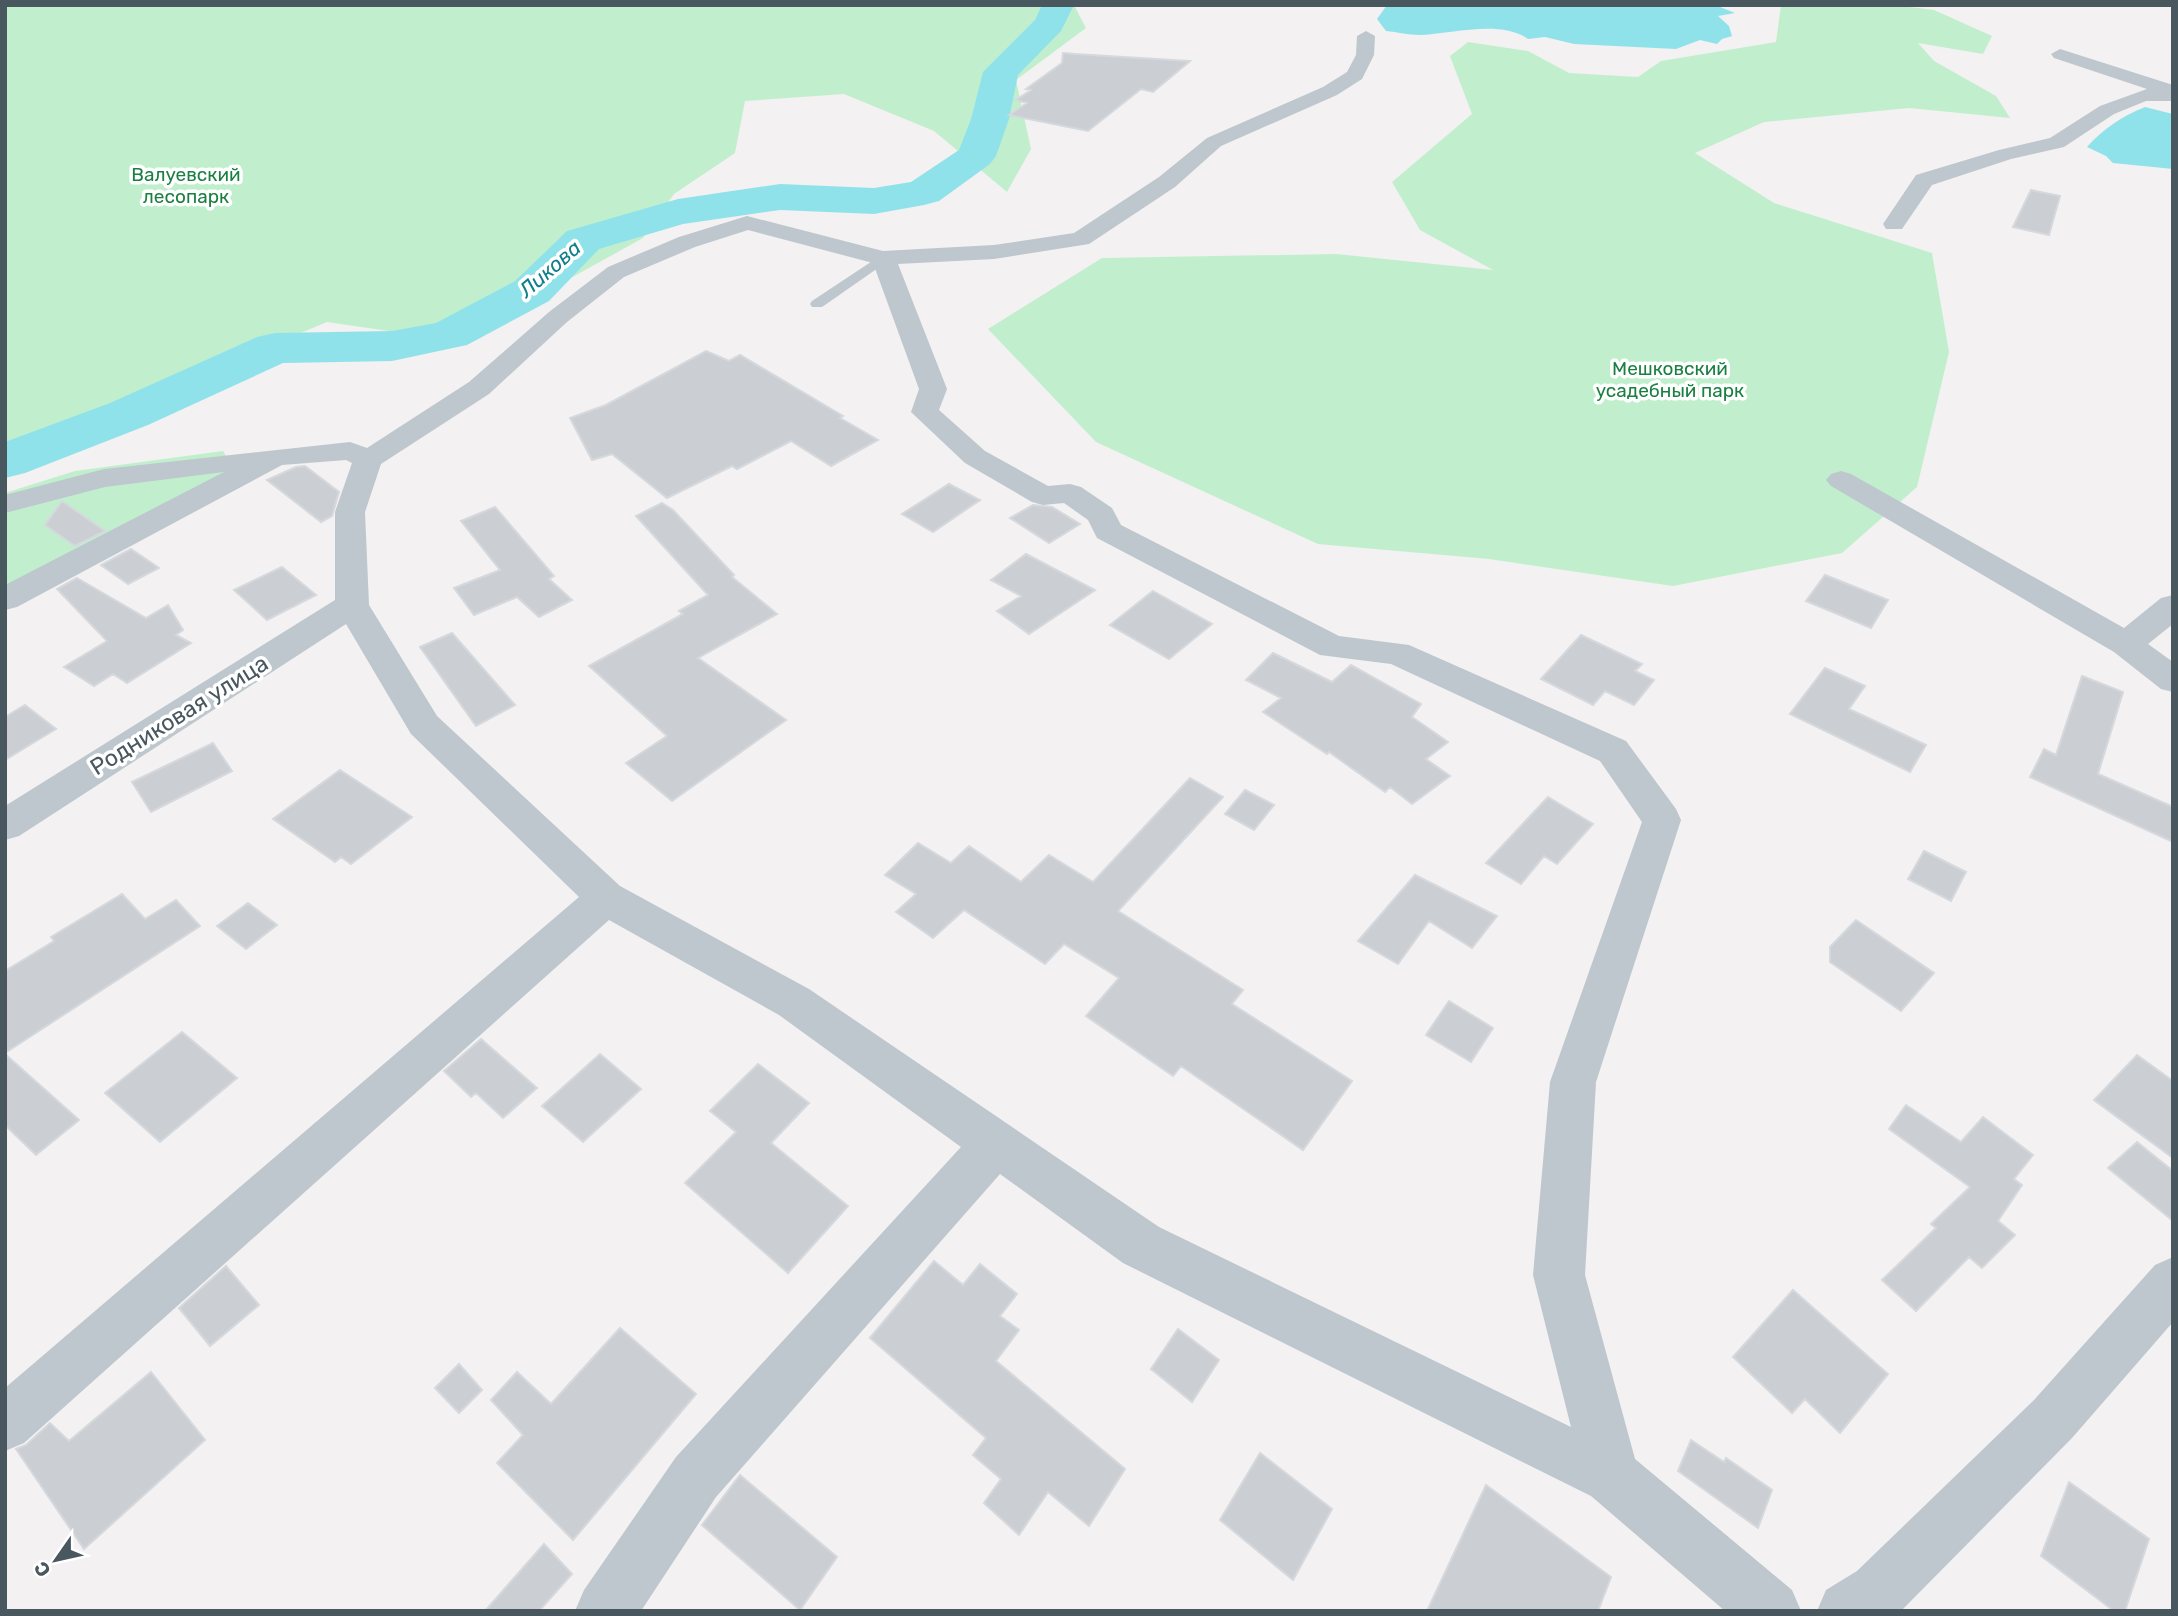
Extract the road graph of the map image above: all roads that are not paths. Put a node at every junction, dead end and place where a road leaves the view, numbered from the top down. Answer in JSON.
{"nodes":[{"id":1,"x":1366,"y":36,"type":"dead end"},
{"id":2,"x":2060,"y":54,"type":"dead end"},
{"id":3,"x":2173,"y":74,"type":"edge"},
{"id":4,"x":2147,"y":83,"type":"junction"},
{"id":5,"x":2173,"y":93,"type":"edge"},
{"id":6,"x":1894,"y":224,"type":"dead end"},
{"id":7,"x":883,"y":258,"type":"junction"},
{"id":8,"x":817,"y":304,"type":"dead end"},
{"id":9,"x":276,"y":457,"type":"junction"},
{"id":10,"x":368,"y":460,"type":"junction"},
{"id":11,"x":1841,"y":480,"type":"dead end"},
{"id":12,"x":5,"y":505,"type":"edge"},
{"id":13,"x":5,"y":598,"type":"edge"},
{"id":14,"x":352,"y":604,"type":"junction"},
{"id":15,"x":2173,"y":607,"type":"edge"},
{"id":16,"x":2126,"y":643,"type":"junction"},
{"id":17,"x":2173,"y":680,"type":"edge"},
{"id":18,"x":5,"y":825,"type":"edge"},
{"id":19,"x":606,"y":898,"type":"junction"},
{"id":20,"x":996,"y":1143,"type":"junction"},
{"id":21,"x":2173,"y":1283,"type":"edge"},
{"id":22,"x":5,"y":1424,"type":"edge"},
{"id":23,"x":1611,"y":1476,"type":"junction"},
{"id":24,"x":1877,"y":1604,"type":"edge"},
{"id":25,"x":604,"y":1611,"type":"edge"},
{"id":26,"x":1770,"y":1611,"type":"edge"}],
"edges":[{"from":1,"to":7,"type":"street"},
{"from":2,"to":4,"type":"street"},
{"from":3,"to":4,"type":"street"},
{"from":4,"to":5,"type":"street"},
{"from":5,"to":6,"type":"street"},
{"from":7,"to":8,"type":"lane"},
{"from":7,"to":10,"type":"street"},
{"from":7,"to":23,"type":"street"},
{"from":9,"to":10,"type":"street"},
{"from":9,"to":12,"type":"street"},
{"from":9,"to":13,"type":"street"},
{"from":10,"to":14,"type":"street"},
{"from":11,"to":16,"type":"street"},
{"from":14,"to":18,"type":"street","name":"Родниковая улица"},
{"from":14,"to":19,"type":"street"},
{"from":15,"to":16,"type":"street"},
{"from":16,"to":17,"type":"street"},
{"from":19,"to":20,"type":"street"},
{"from":19,"to":22,"type":"street"},
{"from":20,"to":23,"type":"street"},
{"from":20,"to":25,"type":"street"},
{"from":21,"to":24,"type":"street"},
{"from":23,"to":26,"type":"street"}]}
